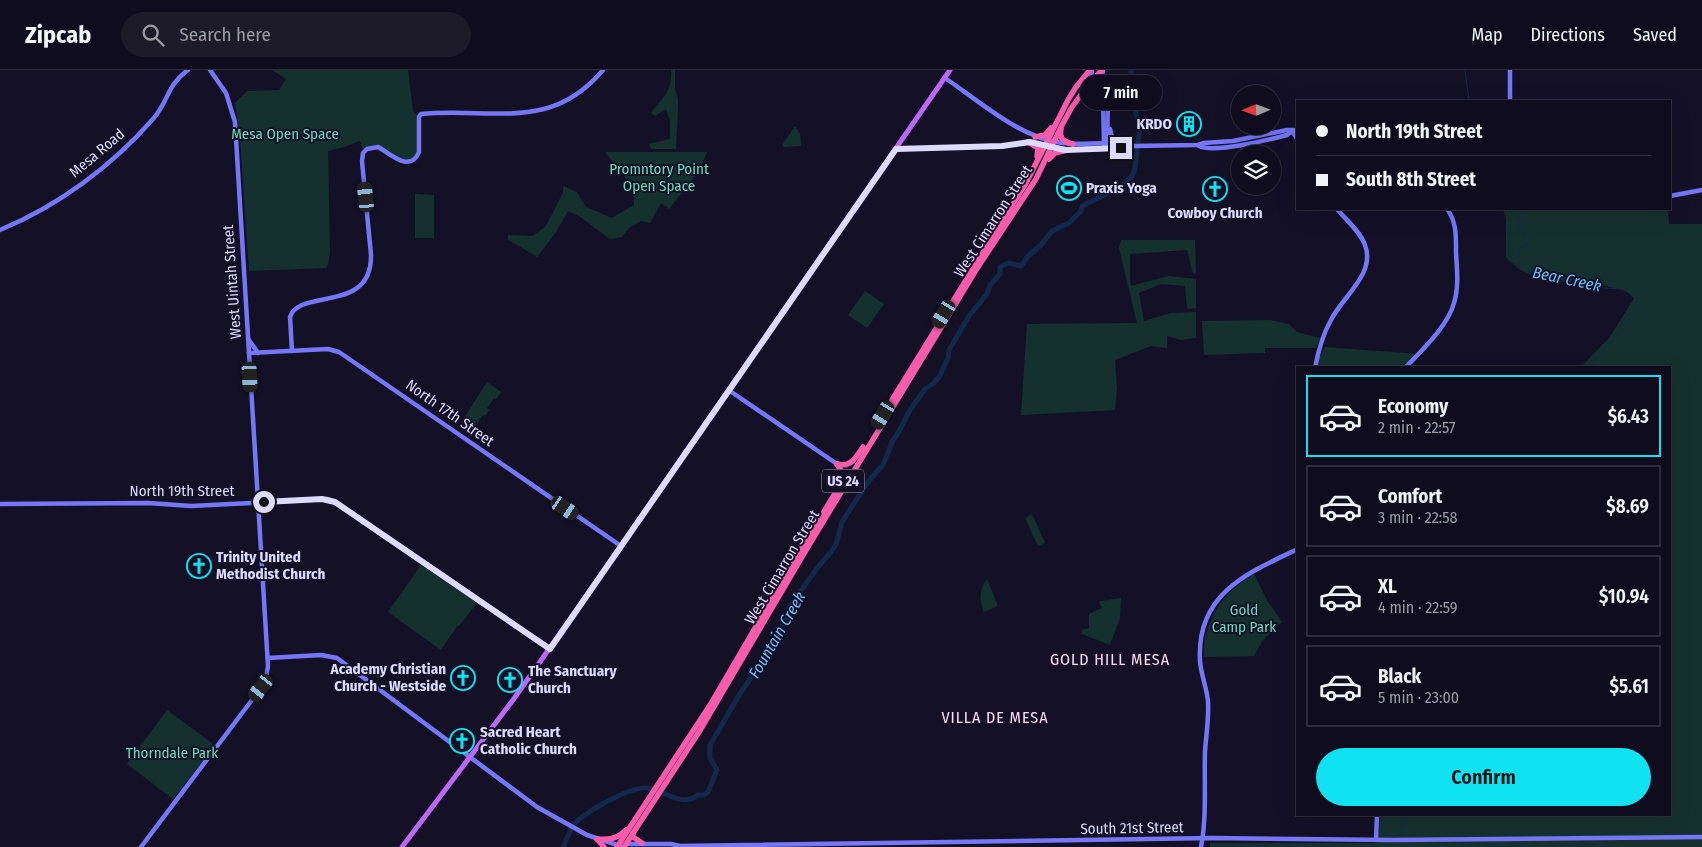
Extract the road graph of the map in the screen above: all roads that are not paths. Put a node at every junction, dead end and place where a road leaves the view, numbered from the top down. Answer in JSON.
{"nodes":[{"id":1,"x":188,"y":70,"type":"edge"},
{"id":2,"x":210,"y":70,"type":"edge"},
{"id":3,"x":603,"y":70,"type":"edge"},
{"id":4,"x":950,"y":70,"type":"edge"},
{"id":5,"x":1091,"y":70,"type":"edge"},
{"id":6,"x":1103,"y":70,"type":"edge"},
{"id":7,"x":1510,"y":70,"type":"edge"},
{"id":8,"x":945,"y":78,"type":"junction"},
{"id":9,"x":1092,"y":81,"type":"junction"},
{"id":10,"x":1510,"y":100,"type":"edge"},
{"id":11,"x":1059,"y":116,"type":"junction"},
{"id":12,"x":1108,"y":122,"type":"junction"},
{"id":13,"x":1062,"y":125,"type":"junction"},
{"id":14,"x":1295,"y":130,"type":"edge"},
{"id":15,"x":1035,"y":137,"type":"junction"},
{"id":16,"x":1028,"y":142,"type":"junction"},
{"id":17,"x":1049,"y":144,"type":"junction"},
{"id":18,"x":1073,"y":144,"type":"junction"},
{"id":19,"x":1126,"y":144,"type":"junction"},
{"id":20,"x":1106,"y":145,"type":"junction"},
{"id":21,"x":1133,"y":146,"type":"junction"},
{"id":22,"x":896,"y":149,"type":"junction"},
{"id":23,"x":1067,"y":150,"type":"junction"},
{"id":24,"x":1038,"y":177,"type":"junction"},
{"id":25,"x":1026,"y":183,"type":"junction"},
{"id":26,"x":1028,"y":190,"type":"junction"},
{"id":27,"x":1702,"y":190,"type":"edge"},
{"id":28,"x":1671,"y":196,"type":"edge"},
{"id":29,"x":1338,"y":210,"type":"edge"},
{"id":30,"x":1448,"y":210,"type":"edge"},
{"id":31,"x":0,"y":230,"type":"edge"},
{"id":32,"x":248,"y":340,"type":"junction"},
{"id":33,"x":292,"y":351,"type":"junction"},
{"id":34,"x":249,"y":353,"type":"junction"},
{"id":35,"x":258,"y":353,"type":"junction"},
{"id":36,"x":1316,"y":366,"type":"edge"},
{"id":37,"x":1407,"y":366,"type":"edge"},
{"id":38,"x":730,"y":391,"type":"junction"},
{"id":39,"x":863,"y":447,"type":"junction"},
{"id":40,"x":836,"y":464,"type":"junction"},
{"id":41,"x":832,"y":499,"type":"junction"},
{"id":42,"x":258,"y":502,"type":"junction"},
{"id":43,"x":0,"y":504,"type":"edge"},
{"id":44,"x":621,"y":546,"type":"junction"},
{"id":45,"x":1296,"y":550,"type":"edge"},
{"id":46,"x":550,"y":649,"type":"junction"},
{"id":47,"x":268,"y":658,"type":"junction"},
{"id":48,"x":470,"y":757,"type":"junction"},
{"id":49,"x":662,"y":785,"type":"junction"},
{"id":50,"x":652,"y":799,"type":"junction"},
{"id":51,"x":1377,"y":816,"type":"edge"},
{"id":52,"x":635,"y":819,"type":"junction"},
{"id":53,"x":636,"y":828,"type":"junction"},
{"id":54,"x":1702,"y":838,"type":"edge"},
{"id":55,"x":597,"y":839,"type":"junction"},
{"id":56,"x":1202,"y":839,"type":"junction"},
{"id":57,"x":1376,"y":840,"type":"junction"},
{"id":58,"x":642,"y":844,"type":"junction"},
{"id":59,"x":622,"y":846,"type":"edge"},
{"id":60,"x":678,"y":846,"type":"edge"},
{"id":61,"x":141,"y":847,"type":"edge"},
{"id":62,"x":402,"y":847,"type":"edge"},
{"id":63,"x":604,"y":847,"type":"edge"},
{"id":64,"x":1201,"y":847,"type":"edge"}],
"edges":[{"from":1,"to":31,"type":"main road","name":"Mesa Road"},
{"from":2,"to":32,"type":"main road","name":"West Uintah Street"},
{"from":3,"to":33,"type":"main road"},
{"from":4,"to":8,"type":"main road"},
{"from":5,"to":9,"type":"main road"},
{"from":5,"to":11,"type":"highway","name":"West Cimarron Street","number":"US 24"},
{"from":6,"to":9,"type":"highway","name":"West Cimarron Street","number":"US 24"},
{"from":6,"to":12,"type":"main road"},
{"from":7,"to":10,"type":"main road"},
{"from":8,"to":15,"type":"main road"},
{"from":8,"to":22,"type":"main road"},
{"from":9,"to":13,"type":"highway","name":"West Cimarron Street","number":"US 24"},
{"from":9,"to":20,"type":"main road"},
{"from":11,"to":15,"type":"highway"},
{"from":11,"to":17,"type":"highway","name":"West Cimarron Street","number":"US 24"},
{"from":12,"to":19,"type":"main road"},
{"from":12,"to":20,"type":"main road"},
{"from":13,"to":17,"type":"highway","name":"West Cimarron Street","number":"US 24"},
{"from":13,"to":18,"type":"highway"},
{"from":14,"to":21,"type":"main road"},
{"from":15,"to":17,"type":"main road"},
{"from":16,"to":17,"type":"main road"},
{"from":16,"to":22,"type":"main road"},
{"from":16,"to":25,"type":"highway"},
{"from":17,"to":18,"type":"main road"},
{"from":17,"to":23,"type":"main road"},
{"from":17,"to":24,"type":"highway","name":"West Cimarron Street","number":"US 24"},
{"from":17,"to":25,"type":"highway","name":"West Cimarron Street","number":"US 24"},
{"from":17,"to":26,"type":"highway"},
{"from":18,"to":20,"type":"main road"},
{"from":19,"to":20,"type":"main road"},
{"from":19,"to":21,"type":"main road"},
{"from":20,"to":21,"type":"main road"},
{"from":20,"to":23,"type":"main road"},
{"from":22,"to":38,"type":"main road"},
{"from":23,"to":24,"type":"highway"},
{"from":24,"to":26,"type":"highway","name":"West Cimarron Street","number":"US 24"},
{"from":25,"to":39,"type":"highway","name":"West Cimarron Street","number":"US 24"},
{"from":26,"to":49,"type":"highway","name":"West Cimarron Street","number":"US 24"},
{"from":27,"to":28,"type":"main road"},
{"from":29,"to":36,"type":"main road"},
{"from":30,"to":37,"type":"main road"},
{"from":32,"to":34,"type":"main road","name":"West Uintah Street"},
{"from":32,"to":35,"type":"main road"},
{"from":33,"to":35,"type":"main road","name":"North 17th Street"},
{"from":33,"to":44,"type":"main road","name":"North 17th Street"},
{"from":34,"to":35,"type":"main road","name":"North 17th Street"},
{"from":34,"to":42,"type":"main road","name":"West Uintah Street"},
{"from":38,"to":40,"type":"main road"},
{"from":38,"to":44,"type":"main road"},
{"from":39,"to":40,"type":"highway"},
{"from":39,"to":41,"type":"highway","name":"West Cimarron Street","number":"US 24"},
{"from":40,"to":41,"type":"highway"},
{"from":41,"to":49,"type":"highway","name":"West Cimarron Street","number":"US 24"},
{"from":42,"to":43,"type":"main road","name":"North 19th Street"},
{"from":42,"to":46,"type":"main road","name":"North 19th Street"},
{"from":42,"to":47,"type":"main road","name":"West Uintah Street"},
{"from":44,"to":46,"type":"main road"},
{"from":45,"to":56,"type":"main road"},
{"from":46,"to":48,"type":"main road"},
{"from":47,"to":48,"type":"main road","name":"South 21st Street"},
{"from":47,"to":61,"type":"main road","name":"West Uintah Street"},
{"from":48,"to":55,"type":"main road","name":"South 21st Street"},
{"from":48,"to":62,"type":"main road"},
{"from":49,"to":50,"type":"highway","name":"West Cimarron Street","number":"US 24"},
{"from":50,"to":52,"type":"highway","name":"West Cimarron Street","number":"US 24"},
{"from":50,"to":53,"type":"highway","name":"West Cimarron Street","number":"US 24"},
{"from":51,"to":57,"type":"main road"},
{"from":52,"to":55,"type":"highway"},
{"from":52,"to":59,"type":"highway","name":"West Cimarron Street","number":"US 24"},
{"from":53,"to":58,"type":"highway"},
{"from":53,"to":59,"type":"highway","name":"West Cimarron Street","number":"US 24"},
{"from":54,"to":57,"type":"main road","name":"South 21st Street"},
{"from":55,"to":59,"type":"main road","name":"South 21st Street"},
{"from":55,"to":63,"type":"highway"},
{"from":56,"to":57,"type":"main road","name":"South 21st Street"},
{"from":56,"to":60,"type":"main road","name":"South 21st Street"},
{"from":56,"to":64,"type":"main road"},
{"from":58,"to":59,"type":"main road","name":"South 21st Street"},
{"from":58,"to":60,"type":"main road","name":"South 21st Street"}]}
